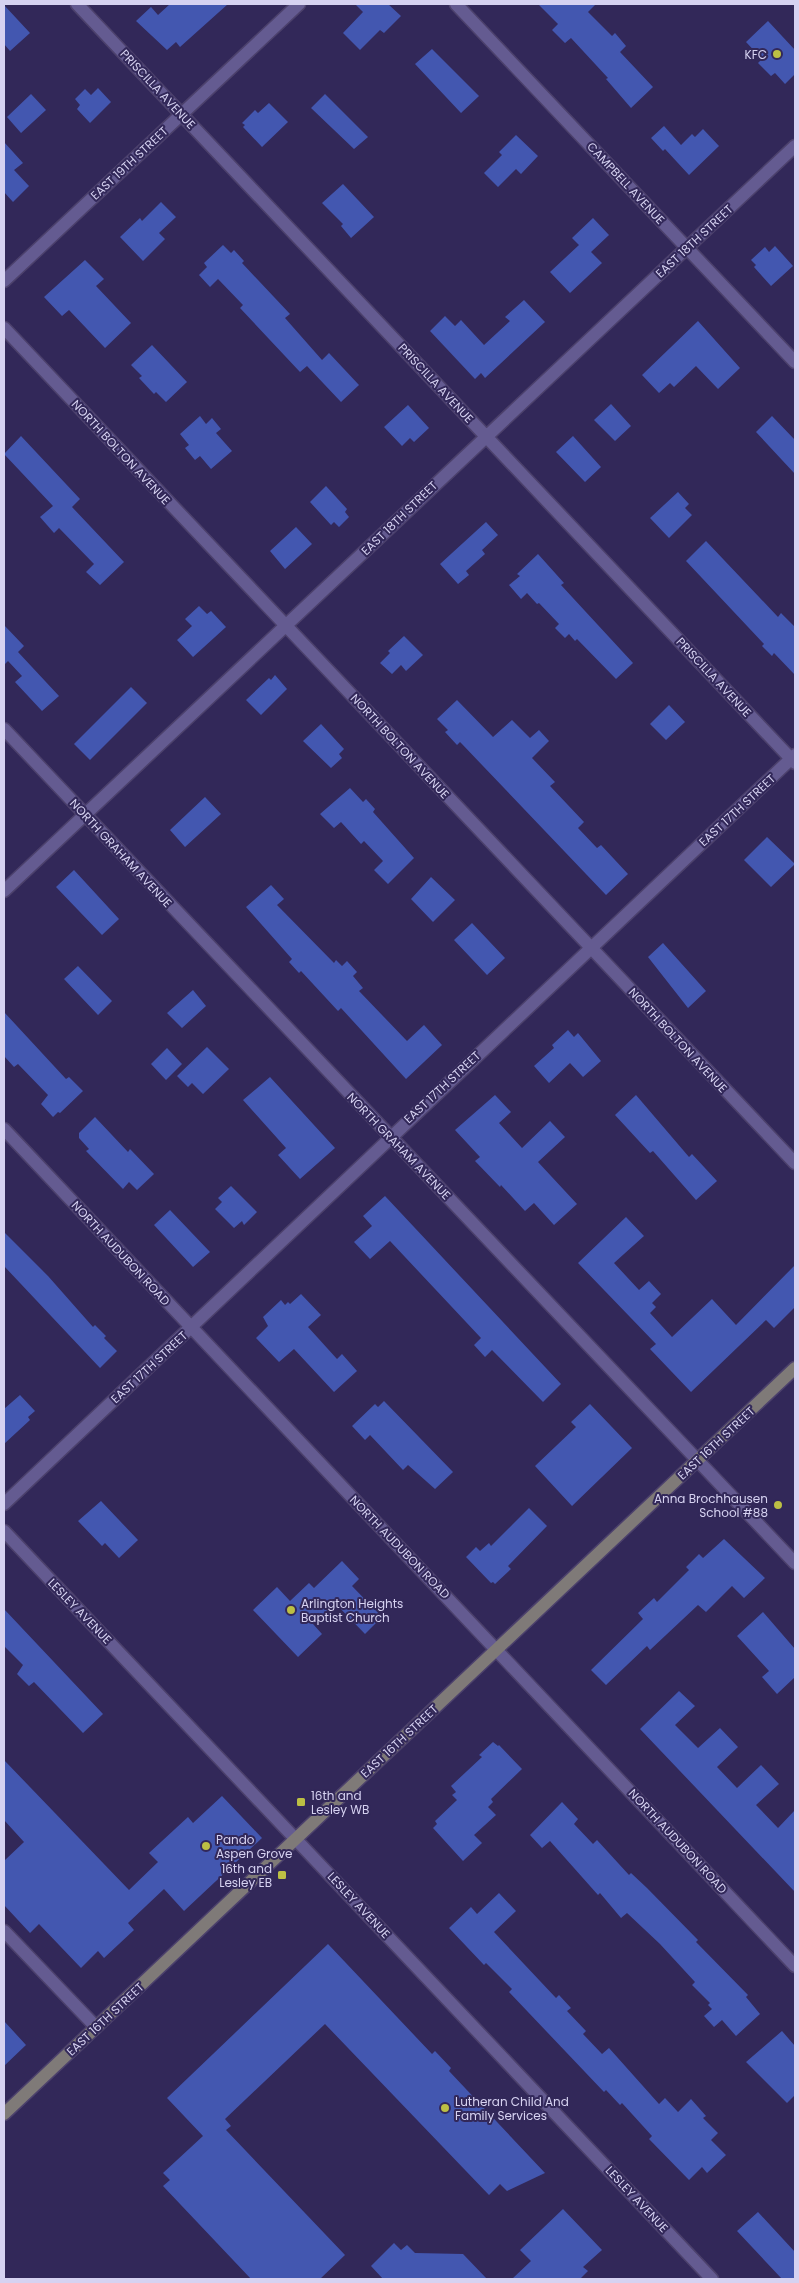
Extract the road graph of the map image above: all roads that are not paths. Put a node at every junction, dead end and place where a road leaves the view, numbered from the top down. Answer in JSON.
{"nodes":[{"id":1,"x":77,"y":4,"type":"edge"},
{"id":2,"x":298,"y":4,"type":"edge"},
{"id":3,"x":456,"y":4,"type":"edge"},
{"id":4,"x":181,"y":114,"type":"junction"},
{"id":5,"x":795,"y":146,"type":"edge"},
{"id":6,"x":686,"y":247,"type":"junction"},
{"id":7,"x":4,"y":281,"type":"edge"},
{"id":8,"x":4,"y":328,"type":"edge"},
{"id":9,"x":795,"y":362,"type":"edge"},
{"id":10,"x":486,"y":436,"type":"junction"},
{"id":11,"x":286,"y":626,"type":"junction"},
{"id":12,"x":4,"y":729,"type":"edge"},
{"id":13,"x":794,"y":759,"type":"edge"},
{"id":14,"x":85,"y":815,"type":"junction"},
{"id":15,"x":4,"y":892,"type":"edge"},
{"id":16,"x":591,"y":948,"type":"junction"},
{"id":17,"x":4,"y":1130,"type":"edge"},
{"id":18,"x":390,"y":1136,"type":"junction"},
{"id":19,"x":795,"y":1164,"type":"edge"},
{"id":20,"x":191,"y":1327,"type":"junction"},
{"id":21,"x":795,"y":1368,"type":"edge"},
{"id":22,"x":698,"y":1460,"type":"junction"},
{"id":23,"x":4,"y":1504,"type":"edge"},
{"id":24,"x":4,"y":1531,"type":"edge"},
{"id":25,"x":795,"y":1564,"type":"edge"},
{"id":26,"x":498,"y":1649,"type":"junction"},
{"id":27,"x":296,"y":1838,"type":"junction"},
{"id":28,"x":4,"y":1931,"type":"edge"},
{"id":29,"x":795,"y":1966,"type":"edge"},
{"id":30,"x":96,"y":2027,"type":"junction"},
{"id":31,"x":4,"y":2114,"type":"edge"},
{"id":32,"x":712,"y":2279,"type":"edge"}],
"edges":[{"from":1,"to":4,"type":"street","name":"PRISCILLA AVENUE"},
{"from":2,"to":4,"type":"street","name":"EAST 19TH STREET"},
{"from":3,"to":6,"type":"street","name":"CAMPBELL AVENUE"},
{"from":4,"to":7,"type":"street","name":"EAST 19TH STREET"},
{"from":4,"to":10,"type":"street","name":"PRISCILLA AVENUE"},
{"from":5,"to":6,"type":"street","name":"EAST 18TH STREET"},
{"from":6,"to":9,"type":"street","name":"CAMPBELL AVENUE"},
{"from":6,"to":10,"type":"street","name":"EAST 18TH STREET"},
{"from":8,"to":11,"type":"street","name":"NORTH BOLTON AVENUE"},
{"from":10,"to":11,"type":"street","name":"EAST 18TH STREET"},
{"from":10,"to":13,"type":"street","name":"PRISCILLA AVENUE"},
{"from":11,"to":14,"type":"street","name":"EAST 18TH STREET"},
{"from":11,"to":16,"type":"street","name":"NORTH BOLTON AVENUE"},
{"from":12,"to":14,"type":"street","name":"NORTH GRAHAM AVENUE"},
{"from":13,"to":16,"type":"street","name":"EAST 17TH STREET"},
{"from":14,"to":15,"type":"street","name":"EAST 18TH STREET"},
{"from":14,"to":18,"type":"street","name":"NORTH GRAHAM AVENUE"},
{"from":16,"to":18,"type":"street","name":"EAST 17TH STREET"},
{"from":16,"to":19,"type":"street","name":"NORTH BOLTON AVENUE"},
{"from":17,"to":20,"type":"street","name":"NORTH AUDUBON ROAD"},
{"from":18,"to":20,"type":"street","name":"EAST 17TH STREET"},
{"from":18,"to":22,"type":"street","name":"NORTH GRAHAM AVENUE"},
{"from":20,"to":23,"type":"street","name":"EAST 17TH STREET"},
{"from":20,"to":26,"type":"street","name":"NORTH AUDUBON ROAD"},
{"from":21,"to":22,"type":"main road","name":"EAST 16TH STREET"},
{"from":22,"to":25,"type":"street","name":"NORTH GRAHAM AVENUE"},
{"from":22,"to":26,"type":"main road","name":"EAST 16TH STREET"},
{"from":24,"to":27,"type":"street","name":"LESLEY AVENUE"},
{"from":26,"to":27,"type":"main road","name":"EAST 16TH STREET"},
{"from":26,"to":29,"type":"street","name":"NORTH AUDUBON ROAD"},
{"from":27,"to":30,"type":"main road","name":"EAST 16TH STREET"},
{"from":27,"to":32,"type":"street","name":"LESLEY AVENUE"},
{"from":28,"to":30,"type":"street"},
{"from":30,"to":31,"type":"main road","name":"EAST 16TH STREET"}]}
